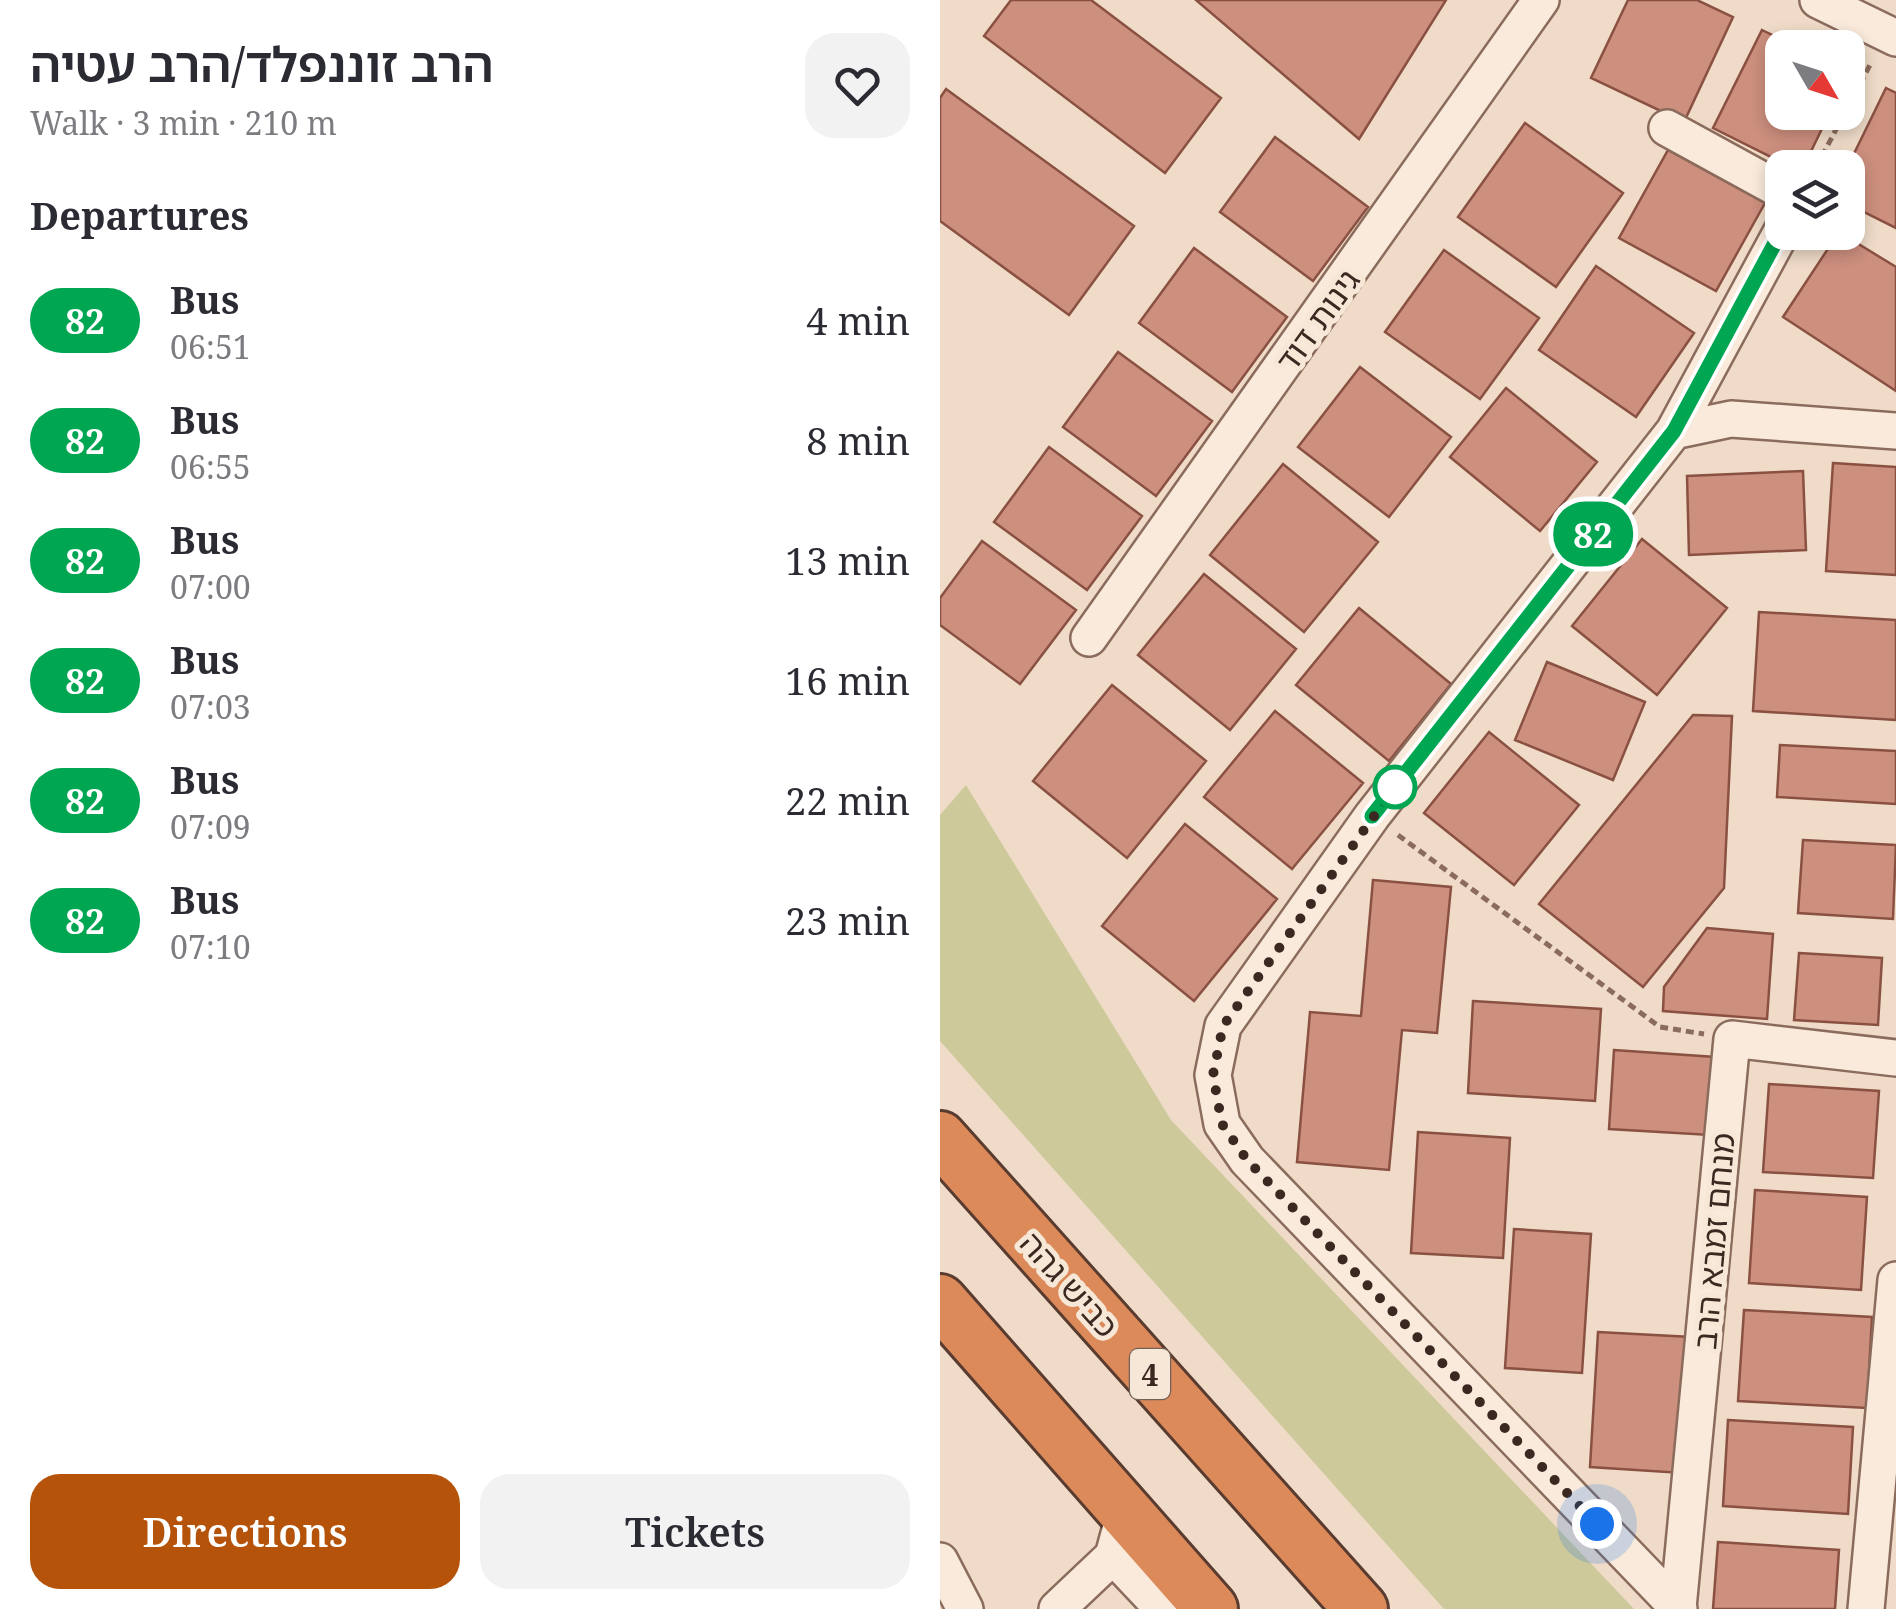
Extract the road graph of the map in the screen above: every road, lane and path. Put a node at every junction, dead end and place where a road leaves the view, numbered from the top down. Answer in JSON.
{"nodes":[{"id":1,"x":1541,"y":0,"type":"edge"},
{"id":2,"x":1818,"y":0,"type":"edge"},
{"id":3,"x":1893,"y":18,"type":"edge"},
{"id":4,"x":1865,"y":73,"type":"edge"},
{"id":5,"x":1668,"y":128,"type":"dead end"},
{"id":6,"x":1765,"y":182,"type":"edge"},
{"id":7,"x":1771,"y":250,"type":"edge"},
{"id":8,"x":1674,"y":431,"type":"junction"},
{"id":9,"x":1896,"y":431,"type":"edge"},
{"id":10,"x":1089,"y":638,"type":"dead end"},
{"id":11,"x":1372,"y":816,"type":"junction"},
{"id":12,"x":1732,"y":1039,"type":"junction"},
{"id":13,"x":1896,"y":1058,"type":"edge"},
{"id":14,"x":940,"y":1138,"type":"edge"},
{"id":15,"x":1896,"y":1280,"type":"edge"},
{"id":16,"x":940,"y":1301,"type":"edge"},
{"id":17,"x":1119,"y":1534,"type":"junction"},
{"id":18,"x":940,"y":1561,"type":"edge"},
{"id":19,"x":966,"y":1609,"type":"edge"},
{"id":20,"x":1057,"y":1609,"type":"edge"},
{"id":21,"x":1162,"y":1609,"type":"edge"},
{"id":22,"x":1211,"y":1609,"type":"edge"},
{"id":23,"x":1361,"y":1609,"type":"edge"},
{"id":24,"x":1678,"y":1609,"type":"edge"},
{"id":25,"x":1866,"y":1609,"type":"edge"}],
"edges":[{"from":1,"to":10,"type":"street","name":"גינות דוד"},
{"from":2,"to":3,"type":"street"},
{"from":3,"to":4,"type":"path"},
{"from":5,"to":6,"type":"street"},
{"from":7,"to":8,"type":"street"},
{"from":8,"to":9,"type":"street"},
{"from":8,"to":11,"type":"street"},
{"from":11,"to":12,"type":"path"},
{"from":11,"to":24,"type":"street"},
{"from":12,"to":13,"type":"street"},
{"from":12,"to":24,"type":"street","name":"מנחם זמבא הרב"},
{"from":14,"to":23,"type":"highway","name":"כביש גהה","number":"4"},
{"from":15,"to":25,"type":"street"},
{"from":16,"to":17,"type":"highway"},
{"from":17,"to":20,"type":"street"},
{"from":17,"to":21,"type":"street"},
{"from":17,"to":22,"type":"highway"},
{"from":18,"to":19,"type":"street"}]}
